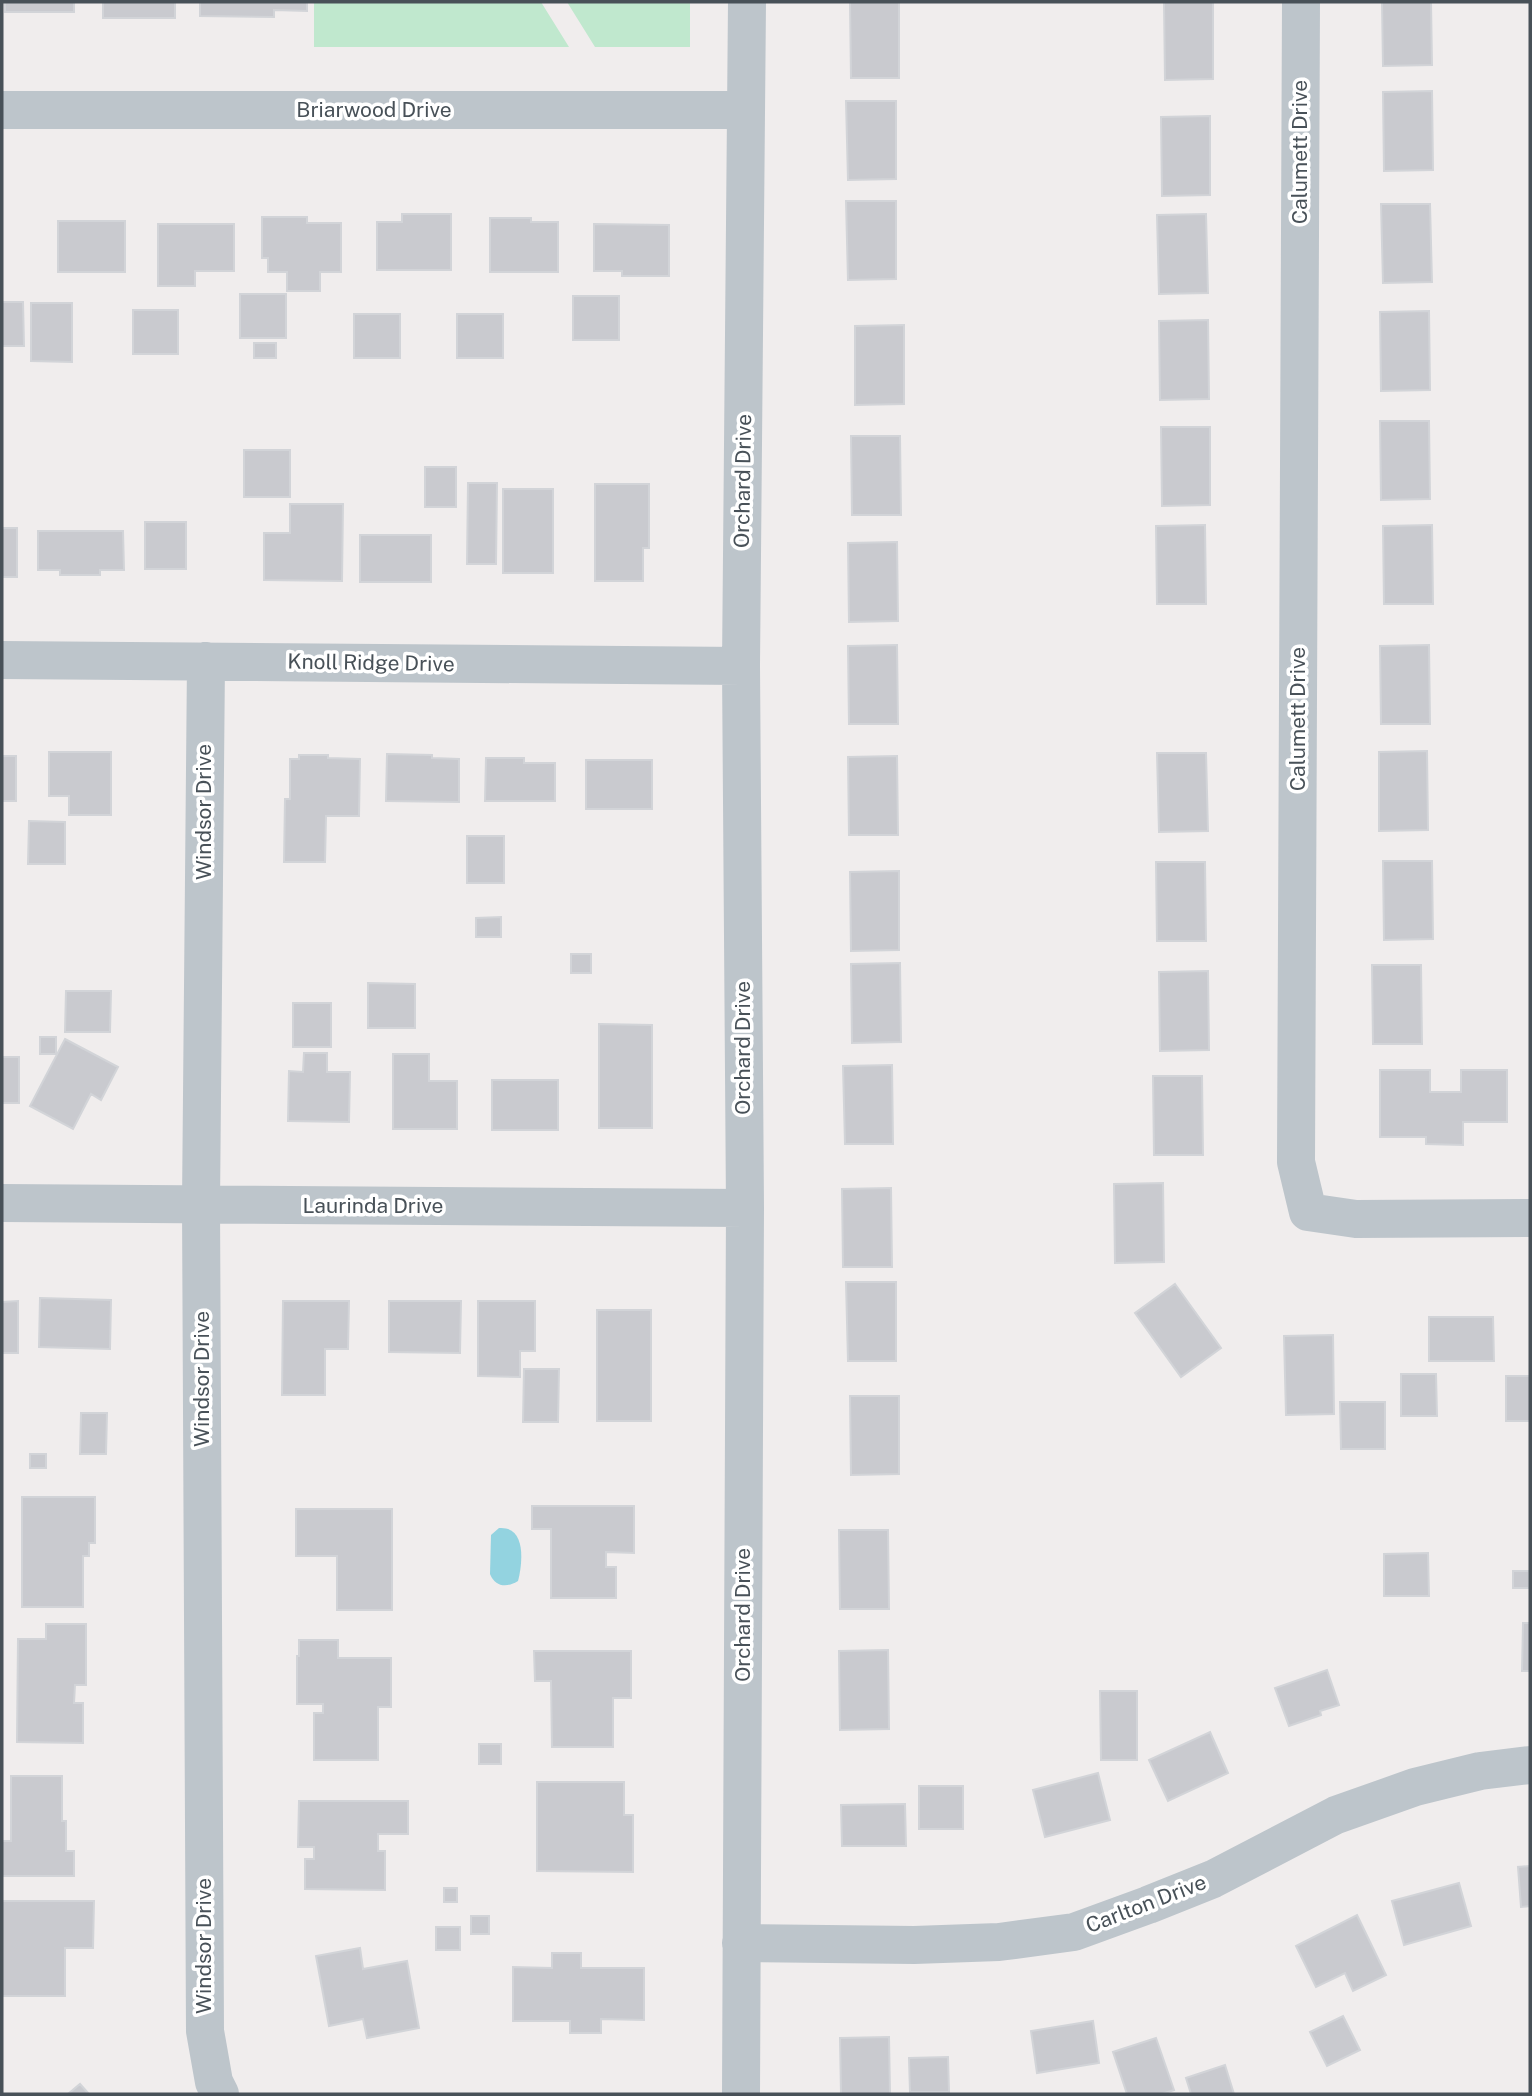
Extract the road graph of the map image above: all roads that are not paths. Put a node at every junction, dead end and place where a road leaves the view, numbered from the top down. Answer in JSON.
{"nodes":[{"id":1,"x":747,"y":2,"type":"edge"},
{"id":2,"x":1301,"y":2,"type":"edge"},
{"id":3,"x":2,"y":110,"type":"edge"},
{"id":4,"x":746,"y":110,"type":"junction"},
{"id":5,"x":2,"y":660,"type":"edge"},
{"id":6,"x":206,"y":661,"type":"junction"},
{"id":7,"x":741,"y":666,"type":"junction"},
{"id":8,"x":2,"y":1203,"type":"edge"},
{"id":9,"x":201,"y":1205,"type":"junction"},
{"id":10,"x":744,"y":1208,"type":"junction"},
{"id":11,"x":1530,"y":1218,"type":"edge"},
{"id":12,"x":1530,"y":1765,"type":"edge"},
{"id":13,"x":741,"y":1943,"type":"junction"},
{"id":14,"x":220,"y":2094,"type":"edge"},
{"id":15,"x":741,"y":2094,"type":"edge"}],
"edges":[{"from":1,"to":4,"type":"street","name":"Orchard Drive"},
{"from":2,"to":11,"type":"street","name":"Calumett Drive"},
{"from":3,"to":4,"type":"street","name":"Briarwood Drive"},
{"from":4,"to":7,"type":"street","name":"Orchard Drive"},
{"from":5,"to":6,"type":"street","name":"Knoll Ridge Drive"},
{"from":6,"to":7,"type":"street","name":"Knoll Ridge Drive"},
{"from":6,"to":9,"type":"street","name":"Windsor Drive"},
{"from":7,"to":10,"type":"street","name":"Orchard Drive"},
{"from":8,"to":9,"type":"street","name":"Laurinda Drive"},
{"from":9,"to":10,"type":"street","name":"Laurinda Drive"},
{"from":9,"to":14,"type":"street","name":"Windsor Drive"},
{"from":10,"to":13,"type":"street","name":"Orchard Drive"},
{"from":12,"to":13,"type":"street","name":"Carlton Drive"},
{"from":13,"to":15,"type":"street","name":"Orchard Drive"}]}
